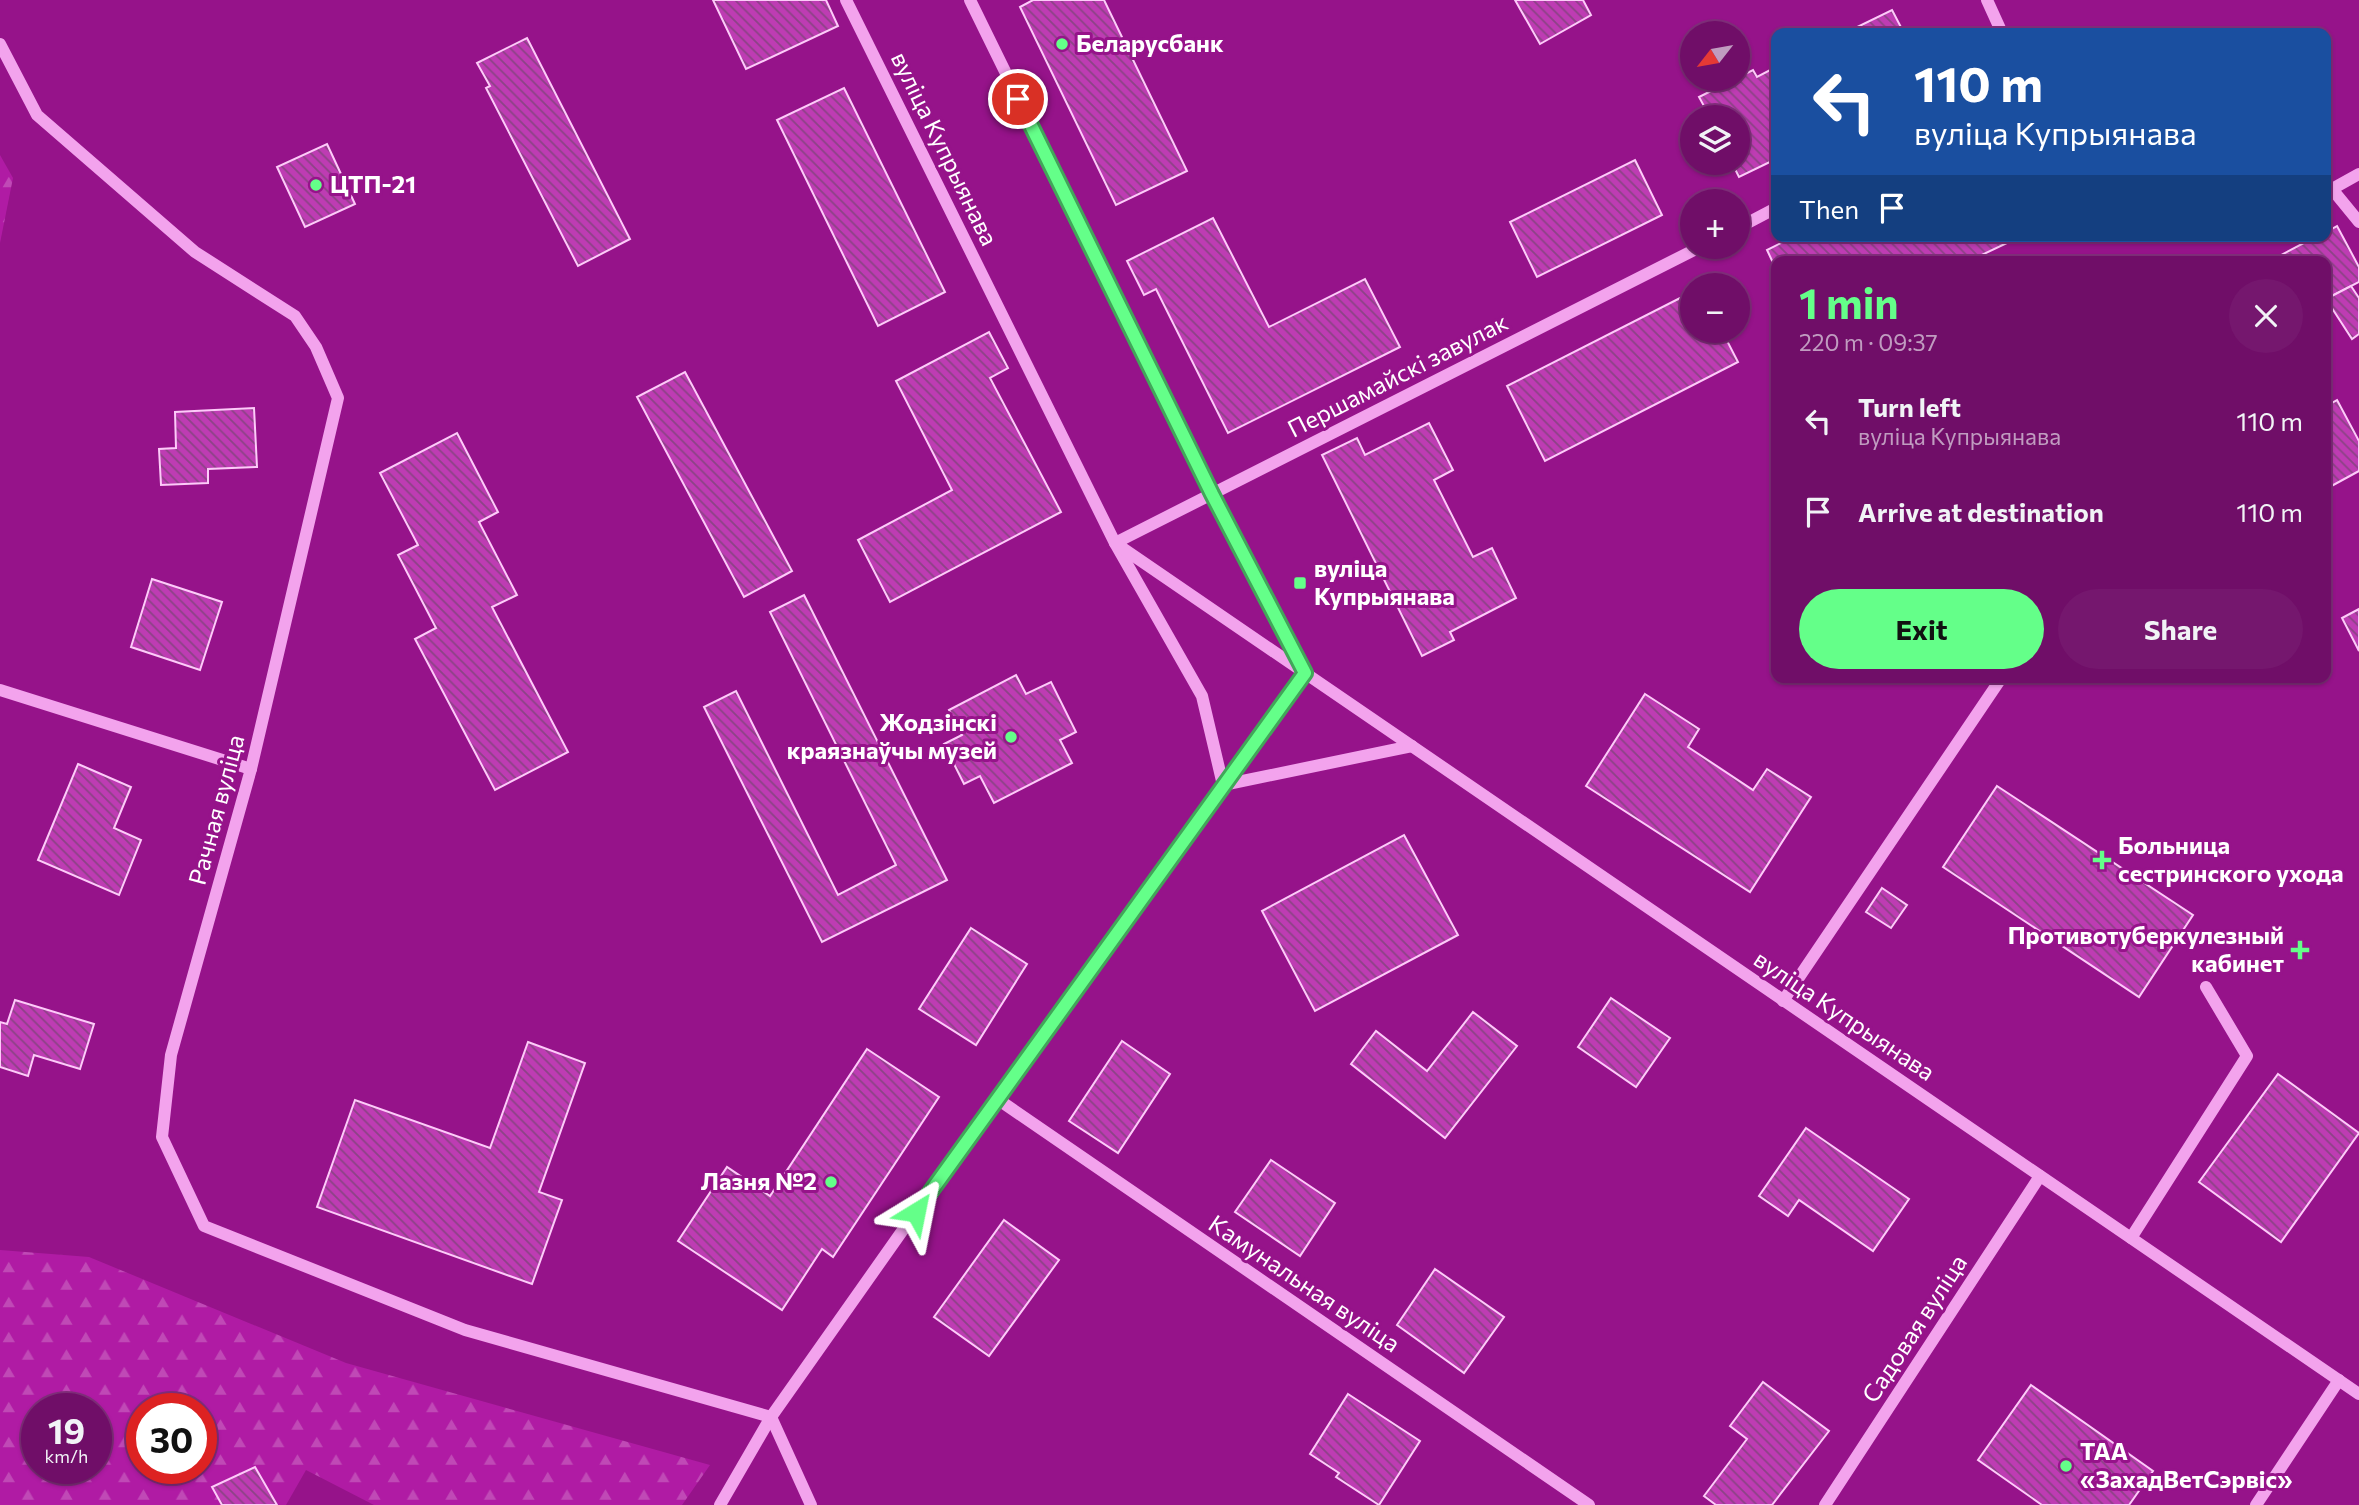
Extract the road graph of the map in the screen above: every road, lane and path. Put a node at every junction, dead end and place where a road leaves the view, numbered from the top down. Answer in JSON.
{"nodes":[{"id":1,"x":846,"y":0,"type":"edge"},
{"id":2,"x":970,"y":0,"type":"edge"},
{"id":3,"x":1987,"y":0,"type":"edge"},
{"id":4,"x":2000,"y":28,"type":"edge"},
{"id":5,"x":0,"y":44,"type":"edge"},
{"id":6,"x":2359,"y":174,"type":"edge"},
{"id":7,"x":2331,"y":187,"type":"edge"},
{"id":8,"x":2331,"y":190,"type":"edge"},
{"id":9,"x":1771,"y":211,"type":"edge"},
{"id":10,"x":1750,"y":222,"type":"edge"},
{"id":11,"x":2359,"y":222,"type":"edge"},
{"id":12,"x":1680,"y":257,"type":"edge"},
{"id":13,"x":1212,"y":494,"type":"junction"},
{"id":14,"x":1115,"y":543,"type":"junction"},
{"id":15,"x":1305,"y":673,"type":"junction"},
{"id":16,"x":1998,"y":683,"type":"edge"},
{"id":17,"x":0,"y":690,"type":"edge"},
{"id":18,"x":1412,"y":746,"type":"junction"},
{"id":19,"x":251,"y":769,"type":"junction"},
{"id":20,"x":1223,"y":785,"type":"junction"},
{"id":21,"x":2206,"y":987,"type":"dead end"},
{"id":22,"x":1783,"y":1000,"type":"junction"},
{"id":23,"x":996,"y":1098,"type":"junction"},
{"id":24,"x":2040,"y":1176,"type":"junction"},
{"id":25,"x":2131,"y":1238,"type":"junction"},
{"id":26,"x":2339,"y":1380,"type":"junction"},
{"id":27,"x":2359,"y":1394,"type":"edge"},
{"id":28,"x":771,"y":1417,"type":"junction"},
{"id":29,"x":720,"y":1505,"type":"edge"},
{"id":30,"x":811,"y":1505,"type":"edge"},
{"id":31,"x":1589,"y":1505,"type":"edge"},
{"id":32,"x":1825,"y":1505,"type":"edge"},
{"id":33,"x":2256,"y":1505,"type":"edge"}],
"edges":[{"from":1,"to":14,"type":"street","name":"вуліца Купрыянава"},
{"from":2,"to":13,"type":"street","name":"вуліца Купрыянава"},
{"from":3,"to":4,"type":"street"},
{"from":5,"to":19,"type":"street","name":"Рачная вуліца"},
{"from":6,"to":7,"type":"street"},
{"from":8,"to":11,"type":"street"},
{"from":9,"to":10,"type":"street"},
{"from":12,"to":13,"type":"street","name":"Першамайскі завулак"},
{"from":13,"to":14,"type":"street","name":"Першамайскі завулак"},
{"from":13,"to":15,"type":"street","name":"вуліца Купрыянава"},
{"from":14,"to":15,"type":"street","name":"вуліца Купрыянава"},
{"from":14,"to":20,"type":"street","name":"вуліца Купрыянава"},
{"from":15,"to":18,"type":"street","name":"вуліца Купрыянава"},
{"from":15,"to":20,"type":"street"},
{"from":16,"to":22,"type":"street"},
{"from":17,"to":19,"type":"street"},
{"from":18,"to":20,"type":"street"},
{"from":18,"to":22,"type":"street","name":"вуліца Купрыянава"},
{"from":19,"to":28,"type":"street","name":"Рачная вуліца"},
{"from":20,"to":23,"type":"street"},
{"from":21,"to":25,"type":"street"},
{"from":22,"to":24,"type":"street","name":"вуліца Купрыянава"},
{"from":23,"to":28,"type":"street"},
{"from":23,"to":31,"type":"street","name":"Камунальная вуліца"},
{"from":24,"to":25,"type":"street","name":"вуліца Купрыянава"},
{"from":24,"to":32,"type":"street","name":"Садовая вуліца"},
{"from":25,"to":26,"type":"street","name":"вуліца Купрыянава"},
{"from":26,"to":27,"type":"street","name":"вуліца Купрыянава"},
{"from":26,"to":33,"type":"street"},
{"from":28,"to":29,"type":"street"},
{"from":28,"to":30,"type":"street"}]}
